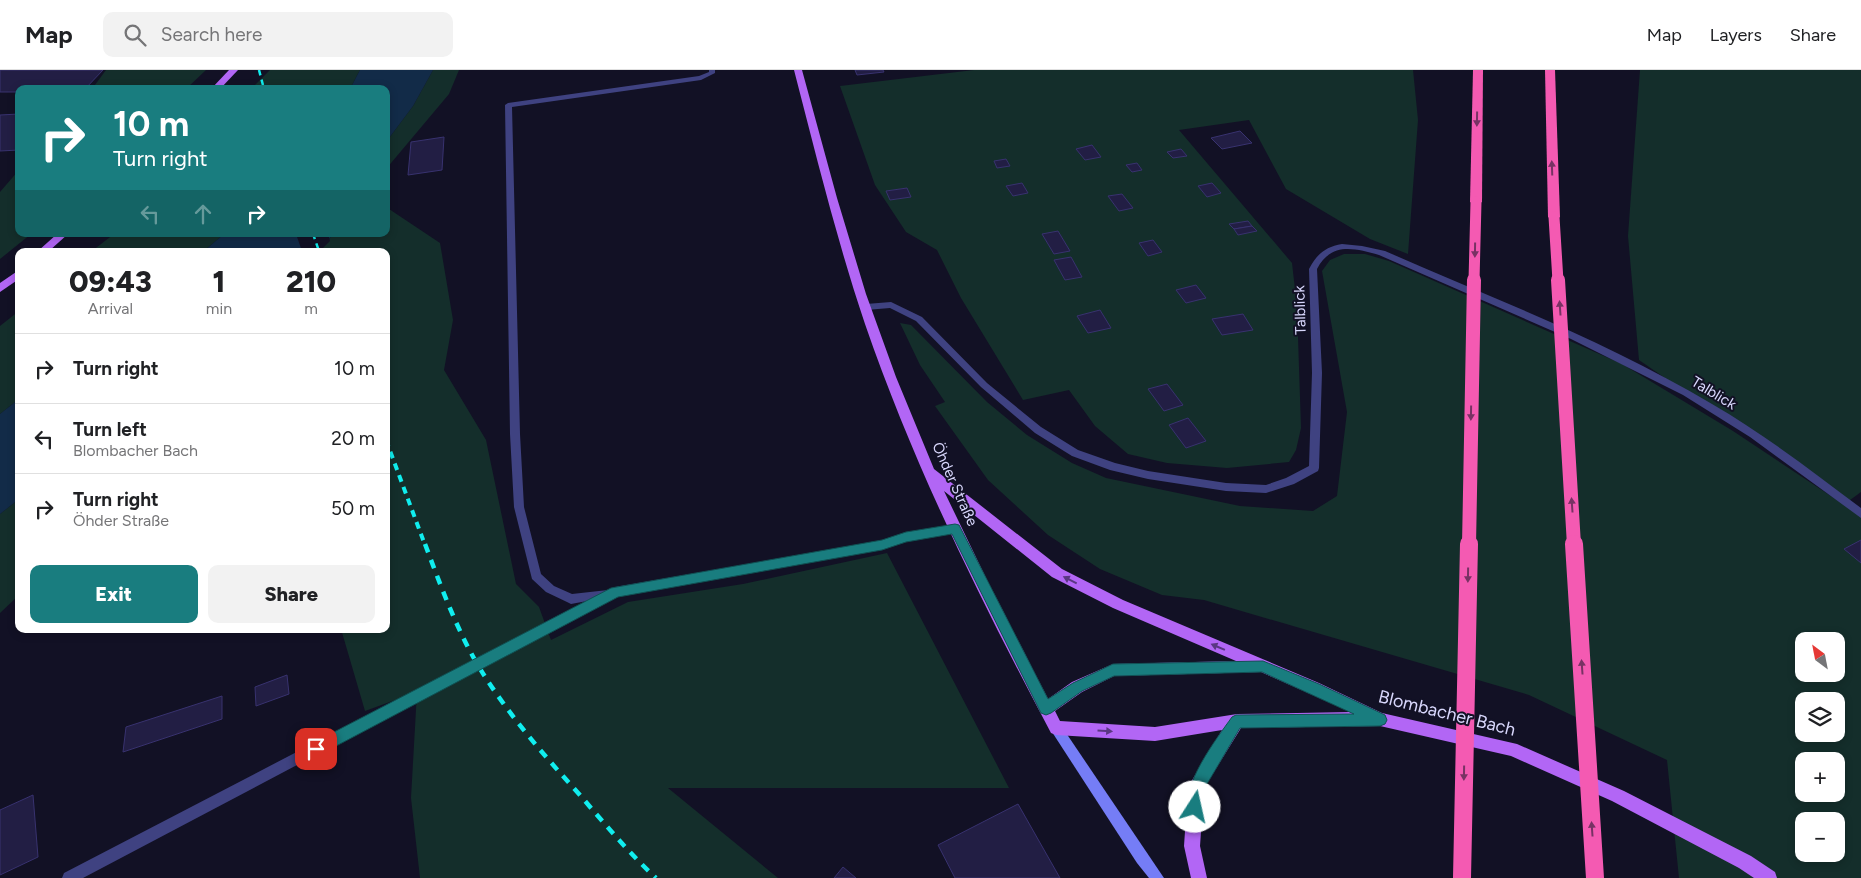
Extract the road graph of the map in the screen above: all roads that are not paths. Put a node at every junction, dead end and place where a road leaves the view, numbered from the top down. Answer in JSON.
{"nodes":[{"id":1,"x":712,"y":70,"type":"edge"},
{"id":2,"x":798,"y":70,"type":"edge"},
{"id":3,"x":1478,"y":70,"type":"edge"},
{"id":4,"x":1550,"y":70,"type":"edge"},
{"id":5,"x":232,"y":72,"type":"edge"},
{"id":6,"x":219,"y":85,"type":"edge"},
{"id":7,"x":60,"y":237,"type":"edge"},
{"id":8,"x":47,"y":248,"type":"edge"},
{"id":9,"x":15,"y":276,"type":"edge"},
{"id":10,"x":0,"y":289,"type":"edge"},
{"id":11,"x":866,"y":307,"type":"junction"},
{"id":12,"x":928,"y":470,"type":"junction"},
{"id":13,"x":1861,"y":514,"type":"edge"},
{"id":14,"x":955,"y":529,"type":"junction"},
{"id":15,"x":615,"y":592,"type":"junction"},
{"id":16,"x":1263,"y":666,"type":"junction"},
{"id":17,"x":1046,"y":709,"type":"junction"},
{"id":18,"x":1380,"y":720,"type":"junction"},
{"id":19,"x":1236,"y":721,"type":"junction"},
{"id":20,"x":1056,"y":728,"type":"junction"},
{"id":21,"x":69,"y":878,"type":"edge"},
{"id":22,"x":1158,"y":878,"type":"edge"},
{"id":23,"x":1199,"y":878,"type":"edge"},
{"id":24,"x":1462,"y":878,"type":"edge"},
{"id":25,"x":1595,"y":878,"type":"edge"},
{"id":26,"x":1769,"y":878,"type":"edge"}],
"edges":[{"from":1,"to":15,"type":"street"},
{"from":2,"to":11,"type":"main road","name":"Öhder Straße"},
{"from":3,"to":24,"type":"highway","one_way":true,"bridge":true},
{"from":25,"to":4,"type":"highway","one_way":true,"bridge":true},
{"from":5,"to":6,"type":"main road"},
{"from":7,"to":8,"type":"main road"},
{"from":9,"to":10,"type":"main road"},
{"from":11,"to":12,"type":"main road","name":"Öhder Straße"},
{"from":11,"to":13,"type":"street","name":"Talblick"},
{"from":12,"to":14,"type":"main road","name":"Öhder Straße"},
{"from":16,"to":12,"type":"main road","one_way":true},
{"from":14,"to":15,"type":"street"},
{"from":14,"to":17,"type":"main road","name":"Öhder Straße"},
{"from":15,"to":21,"type":"street"},
{"from":16,"to":17,"type":"main road","name":"Blombacher Bach"},
{"from":16,"to":18,"type":"main road","name":"Blombacher Bach"},
{"from":17,"to":20,"type":"main road","name":"Öhder Straße"},
{"from":18,"to":19,"type":"main road"},
{"from":18,"to":26,"type":"main road","name":"Blombacher Bach"},
{"from":20,"to":19,"type":"main road","one_way":true},
{"from":19,"to":23,"type":"main road"},
{"from":20,"to":22,"type":"main road","name":"Öhder Straße"}]}
